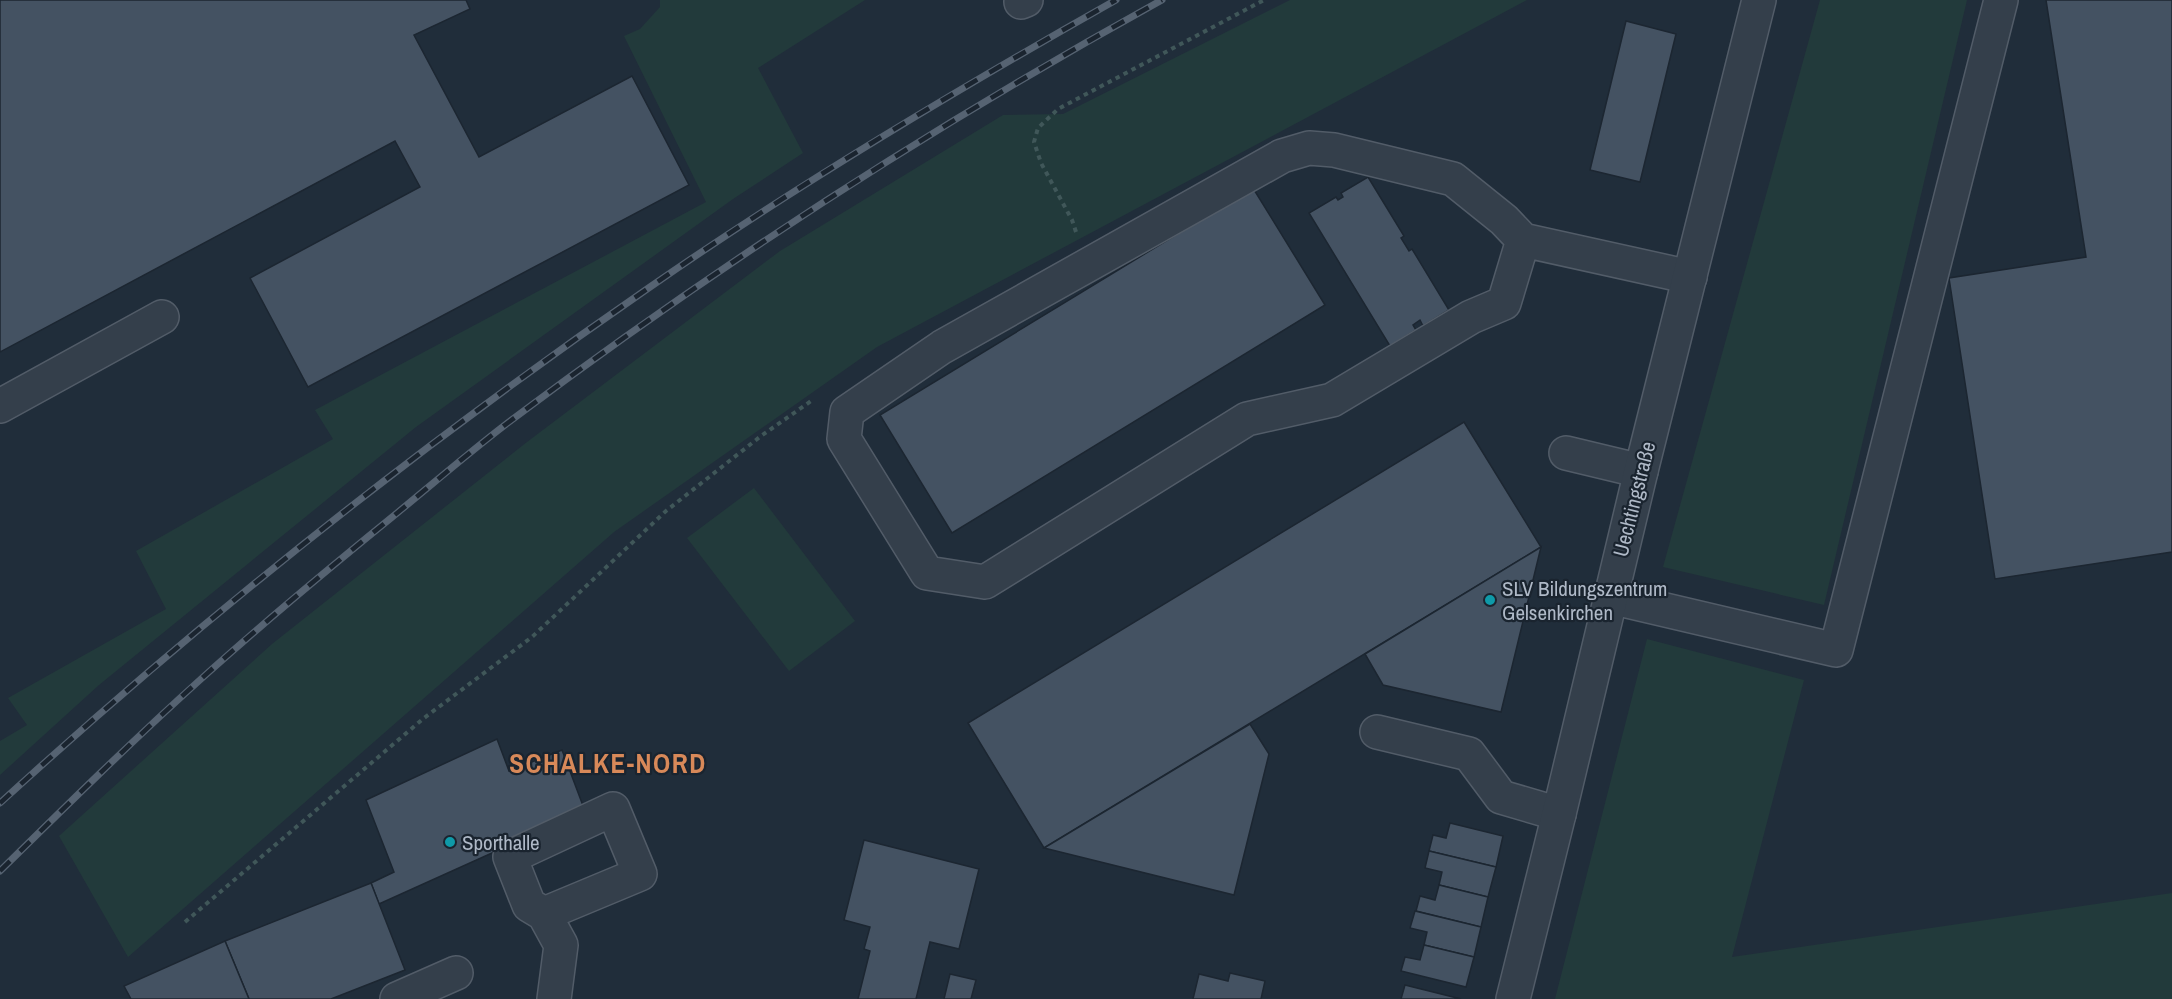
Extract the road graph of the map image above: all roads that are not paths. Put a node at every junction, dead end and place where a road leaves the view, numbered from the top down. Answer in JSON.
{"nodes":[{"id":1,"x":1760,"y":0,"type":"edge"},
{"id":2,"x":2001,"y":0,"type":"edge"},
{"id":3,"x":1523,"y":240,"type":"junction"},
{"id":4,"x":1690,"y":277,"type":"junction"},
{"id":5,"x":162,"y":317,"type":"dead end"},
{"id":6,"x":0,"y":406,"type":"edge"},
{"id":7,"x":1566,"y":453,"type":"dead end"},
{"id":8,"x":1641,"y":471,"type":"junction"},
{"id":9,"x":1610,"y":597,"type":"junction"},
{"id":10,"x":1377,"y":732,"type":"dead end"},
{"id":11,"x":1559,"y":814,"type":"junction"},
{"id":12,"x":543,"y":914,"type":"dead end"},
{"id":13,"x":456,"y":973,"type":"dead end"},
{"id":14,"x":397,"y":999,"type":"edge"},
{"id":15,"x":554,"y":999,"type":"edge"},
{"id":16,"x":1513,"y":999,"type":"edge"}],
"edges":[{"from":1,"to":4,"type":"street","name":"Uechtingstraße"},
{"from":2,"to":9,"type":"street"},
{"from":3,"to":3,"type":"street"},
{"from":3,"to":4,"type":"street"},
{"from":4,"to":8,"type":"street","name":"Uechtingstraße"},
{"from":5,"to":6,"type":"street"},
{"from":7,"to":8,"type":"street"},
{"from":8,"to":9,"type":"street","name":"Uechtingstraße"},
{"from":9,"to":11,"type":"street","name":"Uechtingstraße"},
{"from":10,"to":11,"type":"street"},
{"from":11,"to":16,"type":"street","name":"Uechtingstraße"},
{"from":12,"to":15,"type":"street"},
{"from":13,"to":14,"type":"street"}]}
